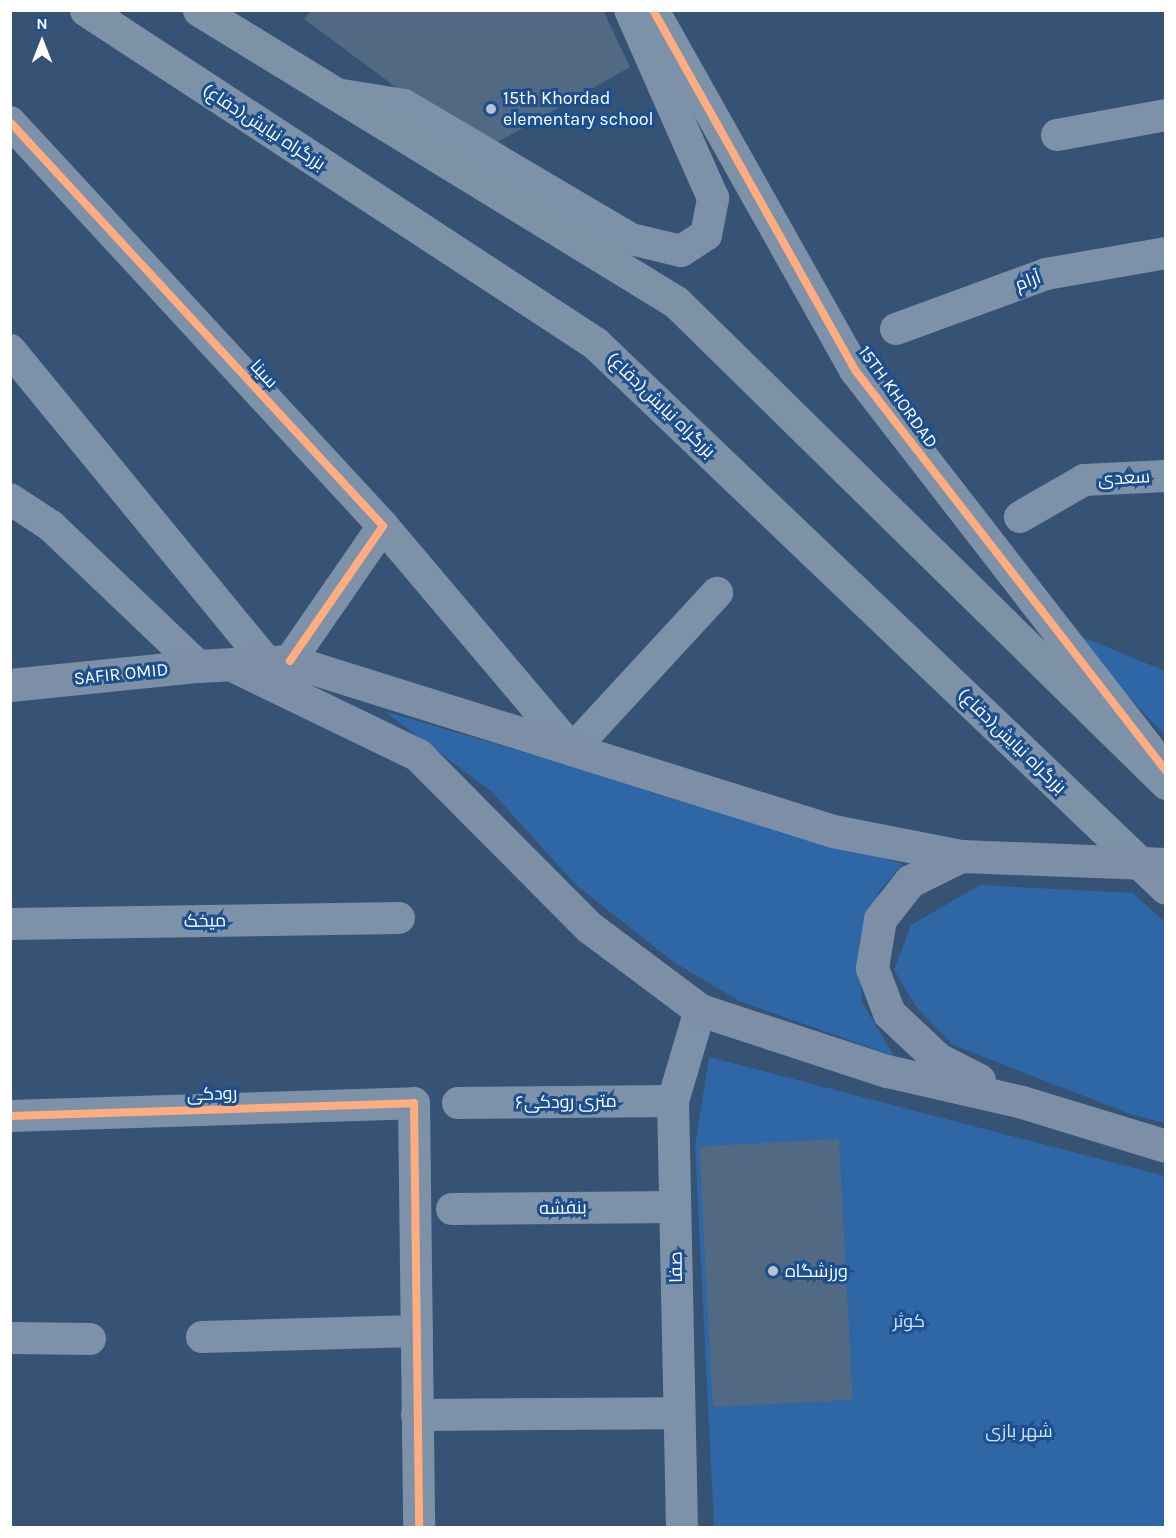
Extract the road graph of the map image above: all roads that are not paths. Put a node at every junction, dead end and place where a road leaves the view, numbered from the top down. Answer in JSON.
{"nodes":[{"id":1,"x":86,"y":10,"type":"edge"},
{"id":2,"x":199,"y":10,"type":"edge"},
{"id":3,"x":630,"y":10,"type":"edge"},
{"id":4,"x":653,"y":10,"type":"edge"},
{"id":5,"x":334,"y":93,"type":"junction"},
{"id":6,"x":1166,"y":115,"type":"edge"},
{"id":7,"x":10,"y":122,"type":"edge"},
{"id":8,"x":1057,"y":135,"type":"dead end"},
{"id":9,"x":1166,"y":253,"type":"edge"},
{"id":10,"x":896,"y":329,"type":"dead end"},
{"id":11,"x":10,"y":350,"type":"edge"},
{"id":12,"x":1166,"y":476,"type":"edge"},
{"id":13,"x":10,"y":499,"type":"edge"},
{"id":14,"x":1020,"y":517,"type":"dead end"},
{"id":15,"x":10,"y":526,"type":"edge"},
{"id":16,"x":51,"y":526,"type":"junction"},
{"id":17,"x":383,"y":526,"type":"junction"},
{"id":18,"x":717,"y":592,"type":"dead end"},
{"id":19,"x":277,"y":661,"type":"junction"},
{"id":20,"x":232,"y":665,"type":"junction"},
{"id":21,"x":198,"y":666,"type":"junction"},
{"id":22,"x":10,"y":685,"type":"edge"},
{"id":23,"x":572,"y":750,"type":"junction"},
{"id":24,"x":1166,"y":771,"type":"edge"},
{"id":25,"x":1166,"y":783,"type":"edge"},
{"id":26,"x":961,"y":856,"type":"junction"},
{"id":27,"x":1166,"y":864,"type":"edge"},
{"id":28,"x":1166,"y":888,"type":"edge"},
{"id":29,"x":399,"y":918,"type":"dead end"},
{"id":30,"x":10,"y":924,"type":"edge"},
{"id":31,"x":700,"y":1010,"type":"junction"},
{"id":32,"x":673,"y":1101,"type":"junction"},
{"id":33,"x":1023,"y":1102,"type":"junction"},
{"id":34,"x":458,"y":1103,"type":"dead end"},
{"id":35,"x":10,"y":1116,"type":"edge"},
{"id":36,"x":1166,"y":1146,"type":"edge"},
{"id":37,"x":675,"y":1207,"type":"junction"},
{"id":38,"x":452,"y":1209,"type":"dead end"},
{"id":39,"x":417,"y":1331,"type":"junction"},
{"id":40,"x":202,"y":1337,"type":"dead end"},
{"id":41,"x":10,"y":1338,"type":"edge"},
{"id":42,"x":90,"y":1339,"type":"dead end"},
{"id":43,"x":680,"y":1413,"type":"junction"},
{"id":44,"x":417,"y":1415,"type":"junction"},
{"id":45,"x":419,"y":1527,"type":"edge"},
{"id":46,"x":682,"y":1527,"type":"edge"}],
"edges":[{"from":1,"to":28,"type":"highway","name":"بزرگراه نیایش(دفاع)"},
{"from":2,"to":5,"type":"highway"},
{"from":3,"to":5,"type":"street"},
{"from":4,"to":24,"type":"street","name":"15TH KHORDAD"},
{"from":5,"to":25,"type":"highway"},
{"from":6,"to":8,"type":"street"},
{"from":7,"to":17,"type":"street","name":"سینا"},
{"from":9,"to":10,"type":"street","name":"آرام"},
{"from":11,"to":19,"type":"street"},
{"from":12,"to":14,"type":"street","name":"سعدی"},
{"from":13,"to":16,"type":"street"},
{"from":15,"to":16,"type":"street"},
{"from":16,"to":21,"type":"street"},
{"from":17,"to":19,"type":"street"},
{"from":17,"to":23,"type":"street","name":"سینا"},
{"from":18,"to":23,"type":"street"},
{"from":19,"to":20,"type":"main road","name":"SAFIR OMID"},
{"from":19,"to":23,"type":"main road"},
{"from":20,"to":21,"type":"main road","name":"SAFIR OMID"},
{"from":20,"to":31,"type":"main road"},
{"from":21,"to":22,"type":"main road","name":"SAFIR OMID"},
{"from":23,"to":26,"type":"main road"},
{"from":26,"to":27,"type":"main road","bridge":true},
{"from":26,"to":33,"type":"main road"},
{"from":29,"to":30,"type":"street","name":"میخک"},
{"from":31,"to":32,"type":"street","name":"صفا"},
{"from":31,"to":33,"type":"main road"},
{"from":32,"to":34,"type":"street","name":"۶متری رودکی"},
{"from":32,"to":37,"type":"street","name":"صفا"},
{"from":33,"to":36,"type":"main road"},
{"from":35,"to":39,"type":"street","name":"رودکی"},
{"from":37,"to":38,"type":"street","name":"بنفشه"},
{"from":37,"to":43,"type":"street","name":"صفا"},
{"from":39,"to":40,"type":"street"},
{"from":39,"to":44,"type":"street"},
{"from":41,"to":42,"type":"street"},
{"from":43,"to":44,"type":"street"},
{"from":43,"to":46,"type":"street","name":"صفا"},
{"from":44,"to":45,"type":"street"}]}
